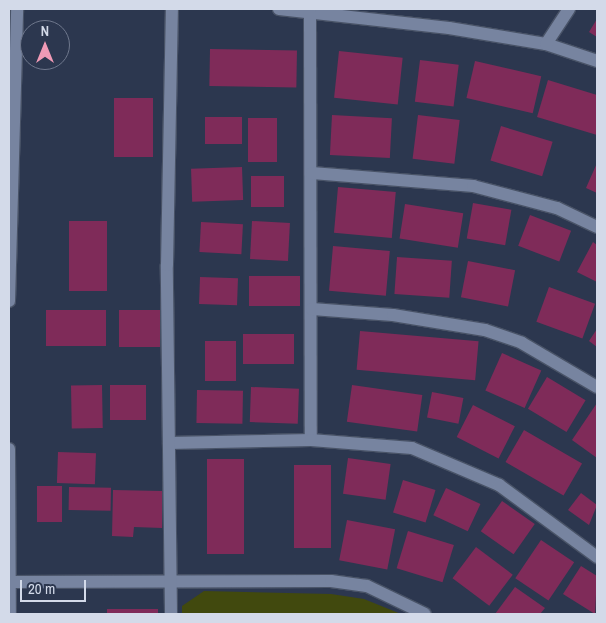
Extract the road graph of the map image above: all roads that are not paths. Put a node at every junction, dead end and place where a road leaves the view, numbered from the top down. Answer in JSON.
{"nodes":[{"id":1,"x":17,"y":9,"type":"edge"},
{"id":2,"x":172,"y":9,"type":"edge"},
{"id":3,"x":279,"y":9,"type":"edge"},
{"id":4,"x":569,"y":9,"type":"edge"},
{"id":5,"x":310,"y":13,"type":"junction"},
{"id":6,"x":546,"y":44,"type":"junction"},
{"id":7,"x":597,"y":61,"type":"edge"},
{"id":8,"x":312,"y":173,"type":"junction"},
{"id":9,"x":597,"y":226,"type":"edge"},
{"id":10,"x":9,"y":301,"type":"edge"},
{"id":11,"x":312,"y":309,"type":"junction"},
{"id":12,"x":597,"y":387,"type":"edge"},
{"id":13,"x":311,"y":440,"type":"junction"},
{"id":14,"x":169,"y":443,"type":"junction"},
{"id":15,"x":9,"y":449,"type":"edge"},
{"id":16,"x":597,"y":557,"type":"edge"},
{"id":17,"x":172,"y":581,"type":"junction"},
{"id":18,"x":9,"y":582,"type":"edge"},
{"id":19,"x":10,"y":614,"type":"edge"},
{"id":20,"x":171,"y":614,"type":"edge"},
{"id":21,"x":425,"y":614,"type":"edge"}],
"edges":[{"from":1,"to":10,"type":"street"},
{"from":2,"to":14,"type":"street"},
{"from":3,"to":5,"type":"street"},
{"from":4,"to":6,"type":"street"},
{"from":5,"to":6,"type":"street"},
{"from":5,"to":8,"type":"street"},
{"from":6,"to":7,"type":"street"},
{"from":8,"to":9,"type":"street"},
{"from":8,"to":11,"type":"street"},
{"from":11,"to":12,"type":"street"},
{"from":11,"to":13,"type":"street"},
{"from":13,"to":14,"type":"street"},
{"from":13,"to":16,"type":"street"},
{"from":14,"to":17,"type":"street"},
{"from":15,"to":18,"type":"street"},
{"from":17,"to":18,"type":"street"},
{"from":17,"to":20,"type":"street"},
{"from":17,"to":21,"type":"street"},
{"from":18,"to":19,"type":"street"}]}
